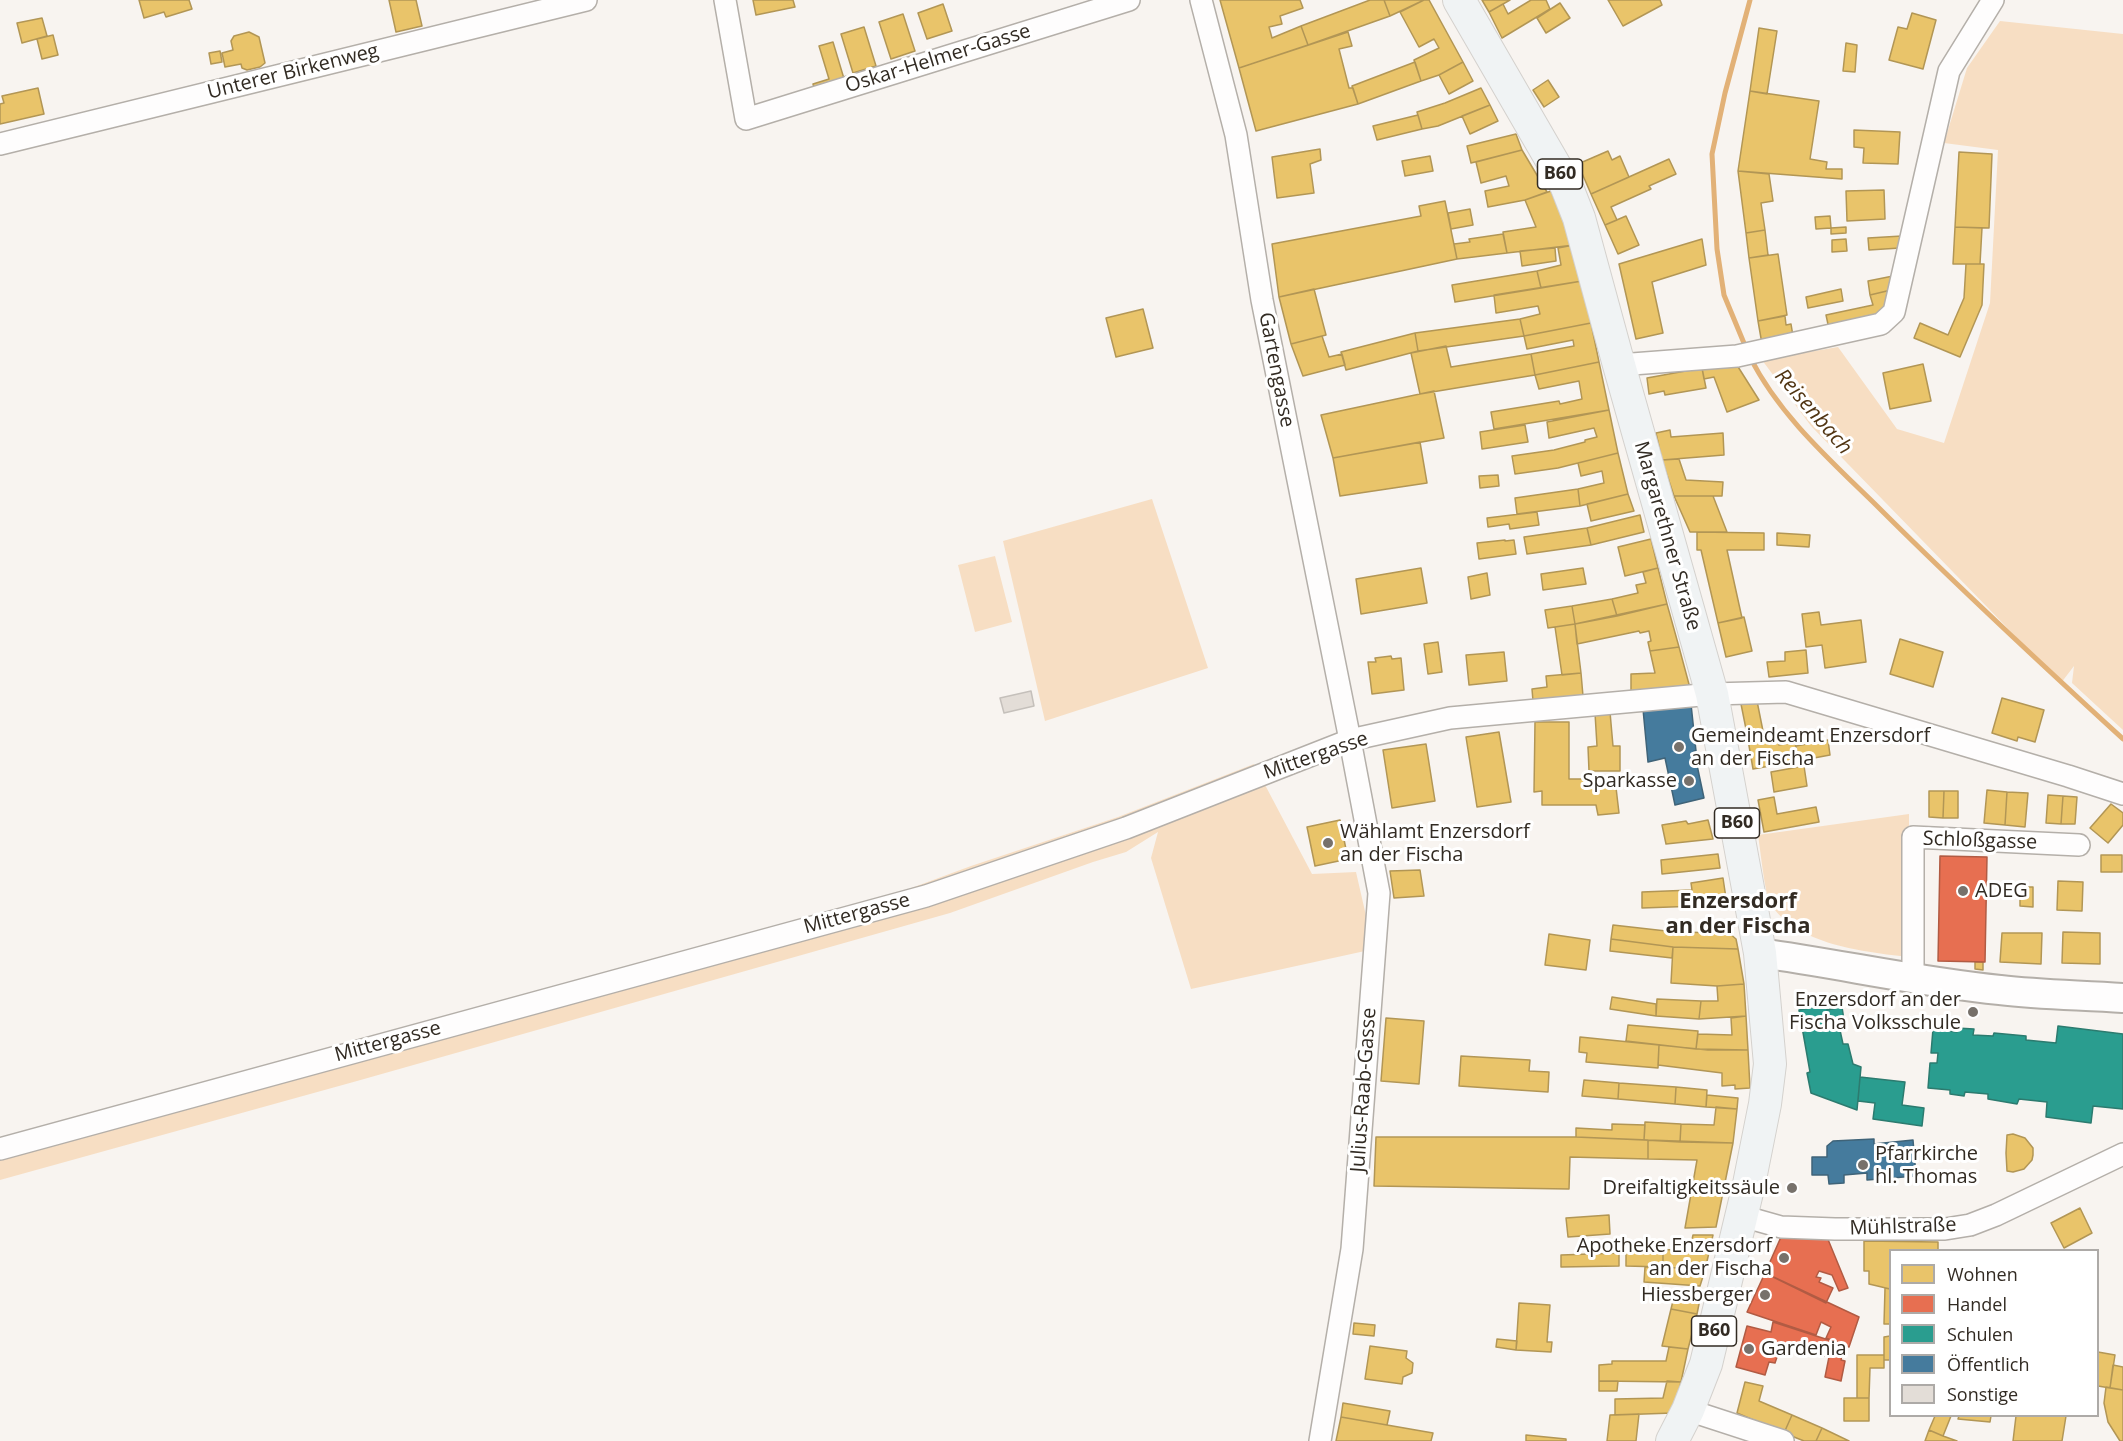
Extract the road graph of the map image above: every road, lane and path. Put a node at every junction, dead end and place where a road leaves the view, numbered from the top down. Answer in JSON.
{"nodes":[{"id":1,"x":586,"y":0,"type":"edge"},
{"id":2,"x":725,"y":0,"type":"edge"},
{"id":3,"x":1129,"y":0,"type":"edge"},
{"id":4,"x":1201,"y":0,"type":"edge"},
{"id":5,"x":1459,"y":0,"type":"edge"},
{"id":6,"x":1993,"y":0,"type":"edge"},
{"id":7,"x":0,"y":144,"type":"edge"},
{"id":8,"x":1619,"y":365,"type":"junction"},
{"id":9,"x":1712,"y":693,"type":"junction"},
{"id":10,"x":1350,"y":740,"type":"junction"},
{"id":11,"x":2123,"y":794,"type":"edge"},
{"id":12,"x":2079,"y":845,"type":"dead end"},
{"id":13,"x":1760,"y":953,"type":"junction"},
{"id":14,"x":1913,"y":979,"type":"junction"},
{"id":15,"x":2123,"y":998,"type":"edge"},
{"id":16,"x":0,"y":1149,"type":"edge"},
{"id":17,"x":2123,"y":1154,"type":"edge"},
{"id":18,"x":1742,"y":1216,"type":"junction"},
{"id":19,"x":1688,"y":1410,"type":"junction"},
{"id":20,"x":1320,"y":1441,"type":"edge"},
{"id":21,"x":1672,"y":1441,"type":"edge"},
{"id":22,"x":1783,"y":1441,"type":"edge"}],
"edges":[{"from":1,"to":7,"type":"street","name":"Unterer Birkenweg"},
{"from":2,"to":3,"type":"street","name":"Oskar-Helmer-Gasse"},
{"from":4,"to":10,"type":"street","name":"Gartengasse"},
{"from":5,"to":8,"type":"main road","name":"Margarethner Straße","number":"B60"},
{"from":6,"to":8,"type":"street"},
{"from":8,"to":9,"type":"main road","name":"Margarethner Straße","number":"B60"},
{"from":9,"to":10,"type":"street","name":"Mittergasse"},
{"from":9,"to":11,"type":"street","name":"Mittergasse"},
{"from":9,"to":13,"type":"main road","name":"Margarethner Straße","number":"B60"},
{"from":10,"to":16,"type":"street","name":"Mittergasse"},
{"from":10,"to":20,"type":"street","name":"Julius-Raab-Gasse"},
{"from":12,"to":14,"type":"street","name":"Schloßgasse"},
{"from":13,"to":14,"type":"street"},
{"from":13,"to":18,"type":"main road","name":"Margarethner Straße","number":"B60"},
{"from":14,"to":15,"type":"street"},
{"from":17,"to":18,"type":"street","name":"Mühlstraße"},
{"from":18,"to":19,"type":"main road","number":"B60"},
{"from":19,"to":21,"type":"main road","number":"B60"},
{"from":19,"to":22,"type":"street"}]}
